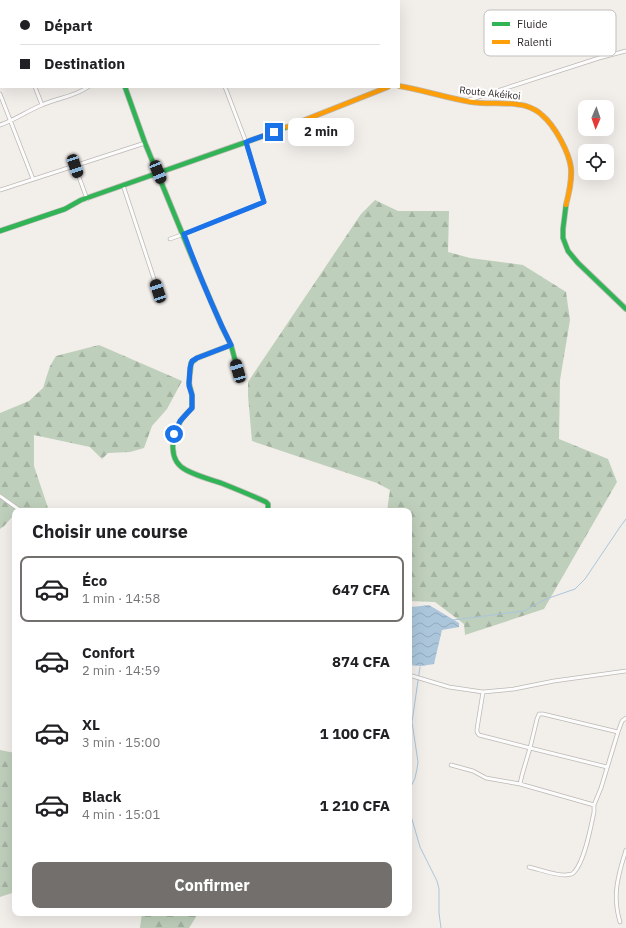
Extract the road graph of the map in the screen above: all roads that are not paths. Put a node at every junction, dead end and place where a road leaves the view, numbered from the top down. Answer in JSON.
{"nodes":[{"id":1,"x":626,"y":51,"type":"edge"},
{"id":2,"x":616,"y":54,"type":"edge"},
{"id":3,"x":607,"y":56,"type":"edge"},
{"id":4,"x":400,"y":86,"type":"edge"},
{"id":5,"x":35,"y":88,"type":"edge"},
{"id":6,"x":86,"y":88,"type":"edge"},
{"id":7,"x":125,"y":88,"type":"edge"},
{"id":8,"x":225,"y":88,"type":"edge"},
{"id":9,"x":385,"y":88,"type":"edge"},
{"id":10,"x":0,"y":94,"type":"edge"},
{"id":11,"x":467,"y":101,"type":"junction"},
{"id":12,"x":42,"y":105,"type":"junction"},
{"id":13,"x":11,"y":121,"type":"junction"},
{"id":14,"x":0,"y":125,"type":"edge"},
{"id":15,"x":246,"y":142,"type":"junction"},
{"id":16,"x":145,"y":143,"type":"junction"},
{"id":17,"x":75,"y":166,"type":"junction"},
{"id":18,"x":158,"y":172,"type":"junction"},
{"id":19,"x":33,"y":179,"type":"junction"},
{"id":20,"x":123,"y":185,"type":"junction"},
{"id":21,"x":0,"y":190,"type":"edge"},
{"id":22,"x":87,"y":199,"type":"junction"},
{"id":23,"x":0,"y":231,"type":"edge"},
{"id":24,"x":184,"y":234,"type":"junction"},
{"id":25,"x":170,"y":239,"type":"dead end"},
{"id":26,"x":158,"y":291,"type":"dead end"},
{"id":27,"x":626,"y":309,"type":"edge"},
{"id":28,"x":231,"y":345,"type":"junction"},
{"id":29,"x":238,"y":371,"type":"dead end"},
{"id":30,"x":0,"y":496,"type":"edge"},
{"id":31,"x":17,"y":508,"type":"edge"},
{"id":32,"x":268,"y":508,"type":"edge"},
{"id":33,"x":626,"y":671,"type":"edge"},
{"id":34,"x":412,"y":676,"type":"edge"},
{"id":35,"x":483,"y":692,"type":"junction"},
{"id":36,"x":626,"y":718,"type":"edge"},
{"id":37,"x":618,"y":732,"type":"junction"},
{"id":38,"x":530,"y":748,"type":"junction"},
{"id":39,"x":451,"y":765,"type":"dead end"},
{"id":40,"x":607,"y":767,"type":"junction"},
{"id":41,"x":520,"y":784,"type":"junction"},
{"id":42,"x":594,"y":805,"type":"junction"},
{"id":43,"x":626,"y":850,"type":"edge"},
{"id":44,"x":529,"y":867,"type":"dead end"},
{"id":45,"x":620,"y":922,"type":"dead end"}],
"edges":[{"from":1,"to":2,"type":"street"},
{"from":3,"to":11,"type":"street"},
{"from":4,"to":11,"type":"street","name":"Route Akéikoi"},
{"from":5,"to":12,"type":"street"},
{"from":6,"to":12,"type":"street"},
{"from":7,"to":16,"type":"street"},
{"from":8,"to":15,"type":"street"},
{"from":9,"to":15,"type":"street"},
{"from":10,"to":13,"type":"street"},
{"from":11,"to":27,"type":"street","name":"Route Akéikoi"},
{"from":12,"to":13,"type":"street"},
{"from":13,"to":14,"type":"street"},
{"from":13,"to":19,"type":"street"},
{"from":15,"to":18,"type":"street"},
{"from":15,"to":24,"type":"street"},
{"from":16,"to":17,"type":"street"},
{"from":16,"to":18,"type":"street"},
{"from":17,"to":19,"type":"street"},
{"from":17,"to":22,"type":"street"},
{"from":18,"to":20,"type":"street"},
{"from":18,"to":24,"type":"street"},
{"from":19,"to":21,"type":"street"},
{"from":20,"to":22,"type":"street"},
{"from":20,"to":26,"type":"street"},
{"from":22,"to":23,"type":"street"},
{"from":24,"to":25,"type":"street"},
{"from":24,"to":28,"type":"street"},
{"from":28,"to":29,"type":"street"},
{"from":28,"to":32,"type":"street"},
{"from":30,"to":31,"type":"street"},
{"from":33,"to":35,"type":"street"},
{"from":34,"to":35,"type":"street"},
{"from":35,"to":38,"type":"street"},
{"from":36,"to":37,"type":"street"},
{"from":37,"to":38,"type":"street"},
{"from":37,"to":40,"type":"street"},
{"from":38,"to":40,"type":"street"},
{"from":38,"to":41,"type":"street"},
{"from":39,"to":41,"type":"street"},
{"from":40,"to":42,"type":"street"},
{"from":41,"to":42,"type":"street"},
{"from":42,"to":44,"type":"street"},
{"from":43,"to":45,"type":"street"}]}
